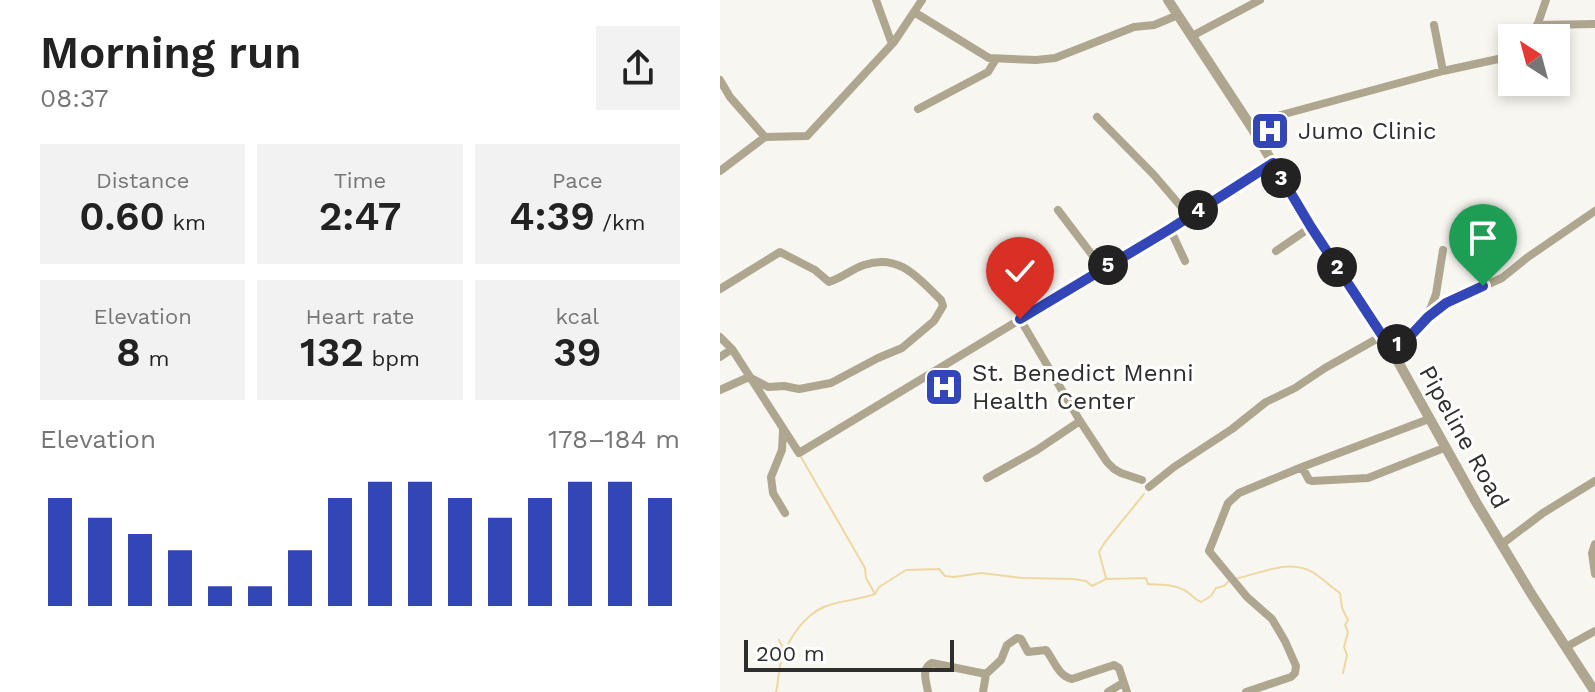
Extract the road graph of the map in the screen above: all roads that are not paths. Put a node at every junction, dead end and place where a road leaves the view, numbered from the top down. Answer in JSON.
{"nodes":[{"id":1,"x":876,"y":0,"type":"edge"},
{"id":2,"x":922,"y":0,"type":"edge"},
{"id":3,"x":1168,"y":0,"type":"edge"},
{"id":4,"x":1260,"y":0,"type":"edge"},
{"id":5,"x":1546,"y":0,"type":"edge"},
{"id":6,"x":914,"y":12,"type":"junction"},
{"id":7,"x":1178,"y":15,"type":"junction"},
{"id":8,"x":1537,"y":24,"type":"edge"},
{"id":9,"x":1570,"y":24,"type":"edge"},
{"id":10,"x":1595,"y":24,"type":"edge"},
{"id":11,"x":1434,"y":25,"type":"dead end"},
{"id":12,"x":1192,"y":36,"type":"junction"},
{"id":13,"x":892,"y":44,"type":"junction"},
{"id":14,"x":996,"y":59,"type":"junction"},
{"id":15,"x":1498,"y":59,"type":"edge"},
{"id":16,"x":1443,"y":71,"type":"junction"},
{"id":17,"x":720,"y":80,"type":"edge"},
{"id":18,"x":918,"y":109,"type":"dead end"},
{"id":19,"x":1097,"y":117,"type":"dead end"},
{"id":20,"x":1252,"y":128,"type":"junction"},
{"id":21,"x":765,"y":137,"type":"junction"},
{"id":22,"x":1273,"y":163,"type":"junction"},
{"id":23,"x":720,"y":171,"type":"edge"},
{"id":24,"x":1058,"y":210,"type":"dead end"},
{"id":25,"x":1595,"y":211,"type":"edge"},
{"id":26,"x":1189,"y":216,"type":"junction"},
{"id":27,"x":1311,"y":227,"type":"junction"},
{"id":28,"x":1170,"y":229,"type":"junction"},
{"id":29,"x":1443,"y":250,"type":"dead end"},
{"id":30,"x":1276,"y":251,"type":"dead end"},
{"id":31,"x":1185,"y":261,"type":"dead end"},
{"id":32,"x":1102,"y":268,"type":"junction"},
{"id":33,"x":720,"y":289,"type":"edge"},
{"id":34,"x":1428,"y":317,"type":"junction"},
{"id":35,"x":1020,"y":319,"type":"junction"},
{"id":36,"x":1382,"y":336,"type":"junction"},
{"id":37,"x":720,"y":337,"type":"edge"},
{"id":38,"x":732,"y":349,"type":"junction"},
{"id":39,"x":1391,"y":349,"type":"junction"},
{"id":40,"x":720,"y":357,"type":"edge"},
{"id":41,"x":749,"y":377,"type":"junction"},
{"id":42,"x":720,"y":390,"type":"edge"},
{"id":43,"x":1429,"y":419,"type":"junction"},
{"id":44,"x":1080,"y":421,"type":"junction"},
{"id":45,"x":783,"y":430,"type":"junction"},
{"id":46,"x":1444,"y":448,"type":"junction"},
{"id":47,"x":1302,"y":467,"type":"junction"},
{"id":48,"x":987,"y":478,"type":"dead end"},
{"id":49,"x":1595,"y":481,"type":"edge"},
{"id":50,"x":785,"y":513,"type":"dead end"},
{"id":51,"x":1502,"y":544,"type":"junction"},
{"id":52,"x":1595,"y":544,"type":"edge"},
{"id":53,"x":1595,"y":574,"type":"edge"},
{"id":54,"x":1595,"y":631,"type":"edge"},
{"id":55,"x":1566,"y":647,"type":"junction"},
{"id":56,"x":986,"y":674,"type":"junction"},
{"id":57,"x":1125,"y":687,"type":"edge"},
{"id":58,"x":928,"y":692,"type":"edge"},
{"id":59,"x":983,"y":692,"type":"edge"},
{"id":60,"x":1108,"y":692,"type":"edge"},
{"id":61,"x":1246,"y":692,"type":"edge"},
{"id":62,"x":1595,"y":692,"type":"edge"}],
"edges":[{"from":1,"to":13,"type":"street"},
{"from":2,"to":6,"type":"street"},
{"from":3,"to":7,"type":"street","name":"Pipeline Road"},
{"from":4,"to":12,"type":"street"},
{"from":5,"to":8,"type":"street"},
{"from":6,"to":13,"type":"street"},
{"from":6,"to":14,"type":"street"},
{"from":7,"to":12,"type":"street","name":"Pipeline Road"},
{"from":7,"to":14,"type":"street"},
{"from":9,"to":10,"type":"street"},
{"from":11,"to":16,"type":"street"},
{"from":12,"to":20,"type":"street","name":"Pipeline Road"},
{"from":13,"to":21,"type":"street"},
{"from":14,"to":18,"type":"street"},
{"from":15,"to":16,"type":"street"},
{"from":16,"to":20,"type":"street"},
{"from":17,"to":21,"type":"street"},
{"from":19,"to":26,"type":"street"},
{"from":20,"to":22,"type":"street","name":"Pipeline Road"},
{"from":21,"to":23,"type":"street"},
{"from":22,"to":26,"type":"street"},
{"from":22,"to":27,"type":"street","name":"Pipeline Road"},
{"from":24,"to":32,"type":"street"},
{"from":25,"to":34,"type":"street"},
{"from":26,"to":28,"type":"street"},
{"from":27,"to":30,"type":"street"},
{"from":27,"to":36,"type":"street","name":"Pipeline Road"},
{"from":28,"to":31,"type":"street"},
{"from":28,"to":32,"type":"street"},
{"from":29,"to":34,"type":"street"},
{"from":32,"to":35,"type":"street"},
{"from":33,"to":41,"type":"street"},
{"from":34,"to":39,"type":"street"},
{"from":35,"to":44,"type":"street"},
{"from":35,"to":45,"type":"street"},
{"from":36,"to":39,"type":"street","name":"Pipeline Road"},
{"from":36,"to":44,"type":"street"},
{"from":37,"to":38,"type":"street"},
{"from":38,"to":40,"type":"street"},
{"from":38,"to":41,"type":"street"},
{"from":39,"to":43,"type":"street","name":"Pipeline Road"},
{"from":41,"to":42,"type":"street"},
{"from":41,"to":45,"type":"street"},
{"from":43,"to":46,"type":"street","name":"Pipeline Road"},
{"from":43,"to":47,"type":"street"},
{"from":44,"to":48,"type":"street"},
{"from":45,"to":50,"type":"street"},
{"from":46,"to":47,"type":"street"},
{"from":46,"to":51,"type":"street","name":"Pipeline Road"},
{"from":47,"to":61,"type":"street"},
{"from":49,"to":51,"type":"street"},
{"from":51,"to":55,"type":"street","name":"Pipeline Road"},
{"from":52,"to":53,"type":"street"},
{"from":54,"to":55,"type":"street"},
{"from":55,"to":62,"type":"street","name":"Pipeline Road"},
{"from":56,"to":57,"type":"street"},
{"from":56,"to":58,"type":"street"},
{"from":56,"to":59,"type":"street"},
{"from":57,"to":60,"type":"street"}]}
